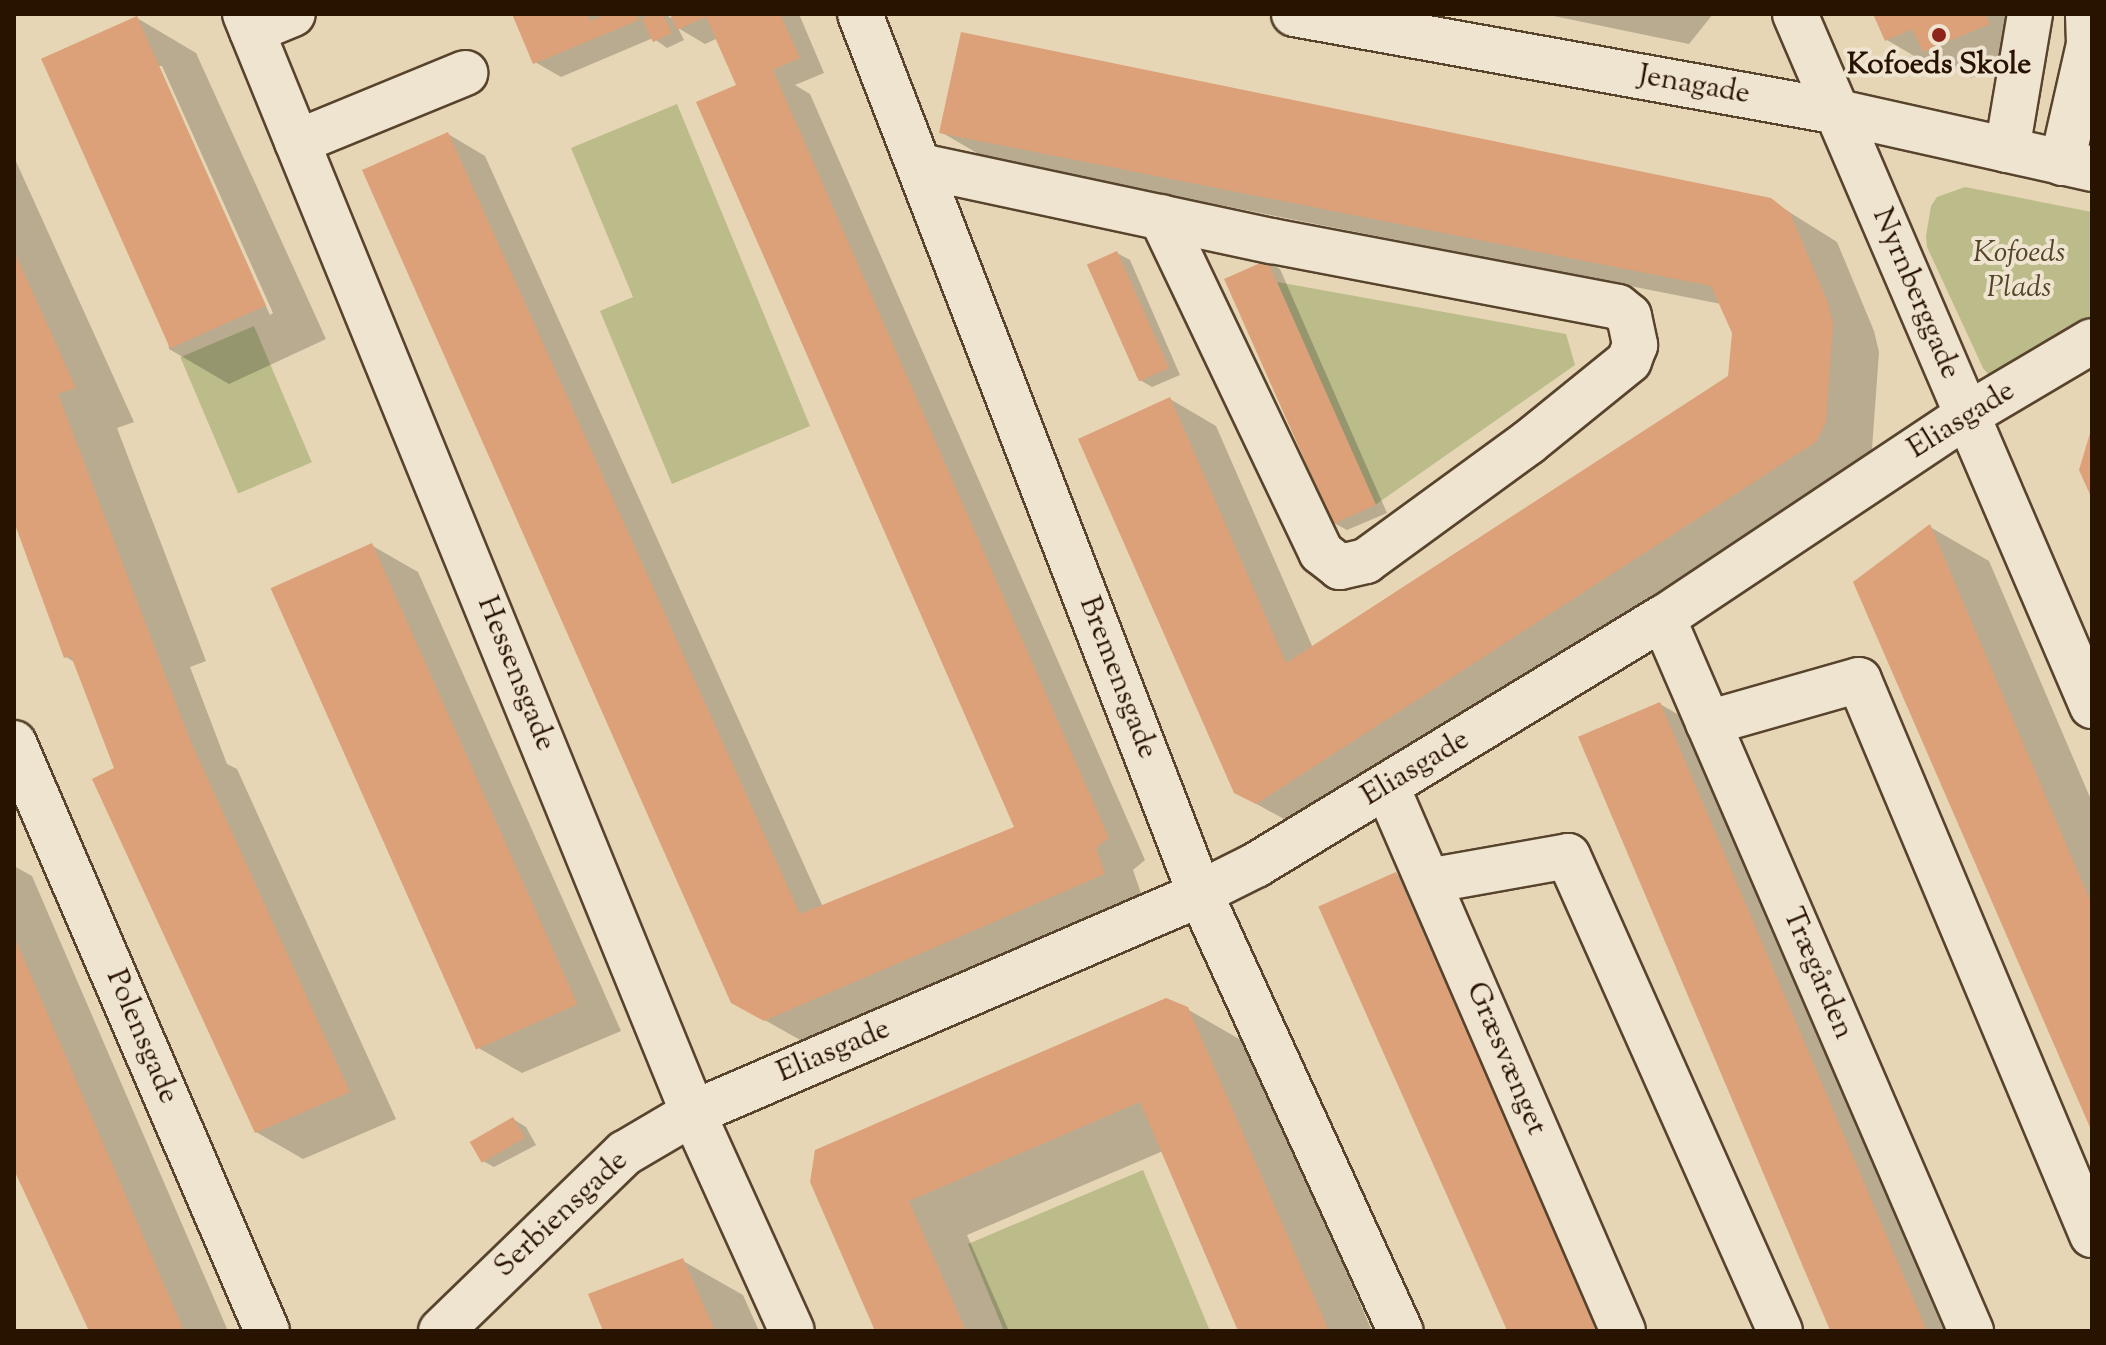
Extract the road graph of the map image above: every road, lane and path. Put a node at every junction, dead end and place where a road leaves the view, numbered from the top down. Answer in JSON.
{"nodes":[{"id":1,"x":293,"y":14,"type":"edge"},
{"id":2,"x":860,"y":14,"type":"edge"},
{"id":3,"x":1294,"y":14,"type":"edge"},
{"id":4,"x":1795,"y":14,"type":"edge"},
{"id":5,"x":2030,"y":14,"type":"edge"},
{"id":6,"x":2088,"y":14,"type":"edge"},
{"id":7,"x":249,"y":23,"type":"edge"},
{"id":8,"x":465,"y":73,"type":"dead end"},
{"id":9,"x":1838,"y":112,"type":"junction"},
{"id":10,"x":297,"y":142,"type":"junction"},
{"id":11,"x":2007,"y":150,"type":"junction"},
{"id":12,"x":921,"y":166,"type":"junction"},
{"id":13,"x":2077,"y":166,"type":"edge"},
{"id":14,"x":1161,"y":217,"type":"junction"},
{"id":15,"x":2092,"y":341,"type":"edge"},
{"id":16,"x":1967,"y":415,"type":"junction"},
{"id":17,"x":1663,"y":618,"type":"junction"},
{"id":18,"x":2092,"y":706,"type":"edge"},
{"id":19,"x":1708,"y":723,"type":"junction"},
{"id":20,"x":14,"y":743,"type":"edge"},
{"id":21,"x":1387,"y":787,"type":"junction"},
{"id":22,"x":1428,"y":881,"type":"junction"},
{"id":23,"x":1199,"y":891,"type":"junction"},
{"id":24,"x":693,"y":1113,"type":"junction"},
{"id":25,"x":2092,"y":1235,"type":"edge"},
{"id":26,"x":267,"y":1331,"type":"edge"},
{"id":27,"x":441,"y":1331,"type":"edge"},
{"id":28,"x":792,"y":1331,"type":"edge"},
{"id":29,"x":1400,"y":1331,"type":"edge"},
{"id":30,"x":1623,"y":1331,"type":"edge"},
{"id":31,"x":1780,"y":1331,"type":"edge"},
{"id":32,"x":1971,"y":1331,"type":"edge"}],
"edges":[{"from":1,"to":7,"type":"street"},
{"from":2,"to":12,"type":"street","name":"Bremensgade"},
{"from":3,"to":9,"type":"street","name":"Jenagade"},
{"from":4,"to":9,"type":"street","name":"Nyrnberggade"},
{"from":5,"to":11,"type":"street"},
{"from":6,"to":13,"type":"street"},
{"from":7,"to":10,"type":"street","name":"Hessensgade"},
{"from":8,"to":10,"type":"street"},
{"from":9,"to":11,"type":"street","name":"Jenagade"},
{"from":9,"to":16,"type":"street","name":"Nyrnberggade"},
{"from":10,"to":24,"type":"street","name":"Hessensgade"},
{"from":11,"to":13,"type":"street","name":"Jenagade"},
{"from":12,"to":14,"type":"street"},
{"from":12,"to":23,"type":"street","name":"Bremensgade"},
{"from":14,"to":14,"type":"street"},
{"from":15,"to":16,"type":"street","name":"Eliasgade"},
{"from":16,"to":17,"type":"street","name":"Eliasgade"},
{"from":16,"to":18,"type":"street","name":"Nyrnberggade"},
{"from":17,"to":19,"type":"street","name":"Trægården"},
{"from":17,"to":21,"type":"street","name":"Eliasgade"},
{"from":19,"to":25,"type":"street"},
{"from":19,"to":32,"type":"street","name":"Trægården"},
{"from":20,"to":26,"type":"street","name":"Polensgade"},
{"from":21,"to":22,"type":"street","name":"Græsvænget"},
{"from":21,"to":23,"type":"street","name":"Eliasgade"},
{"from":22,"to":30,"type":"street","name":"Græsvænget"},
{"from":22,"to":31,"type":"street"},
{"from":23,"to":24,"type":"street","name":"Eliasgade"},
{"from":23,"to":29,"type":"street","name":"Bremensgade"},
{"from":24,"to":27,"type":"street","name":"Serbiensgade"},
{"from":24,"to":28,"type":"street","name":"Hessensgade"}]}
